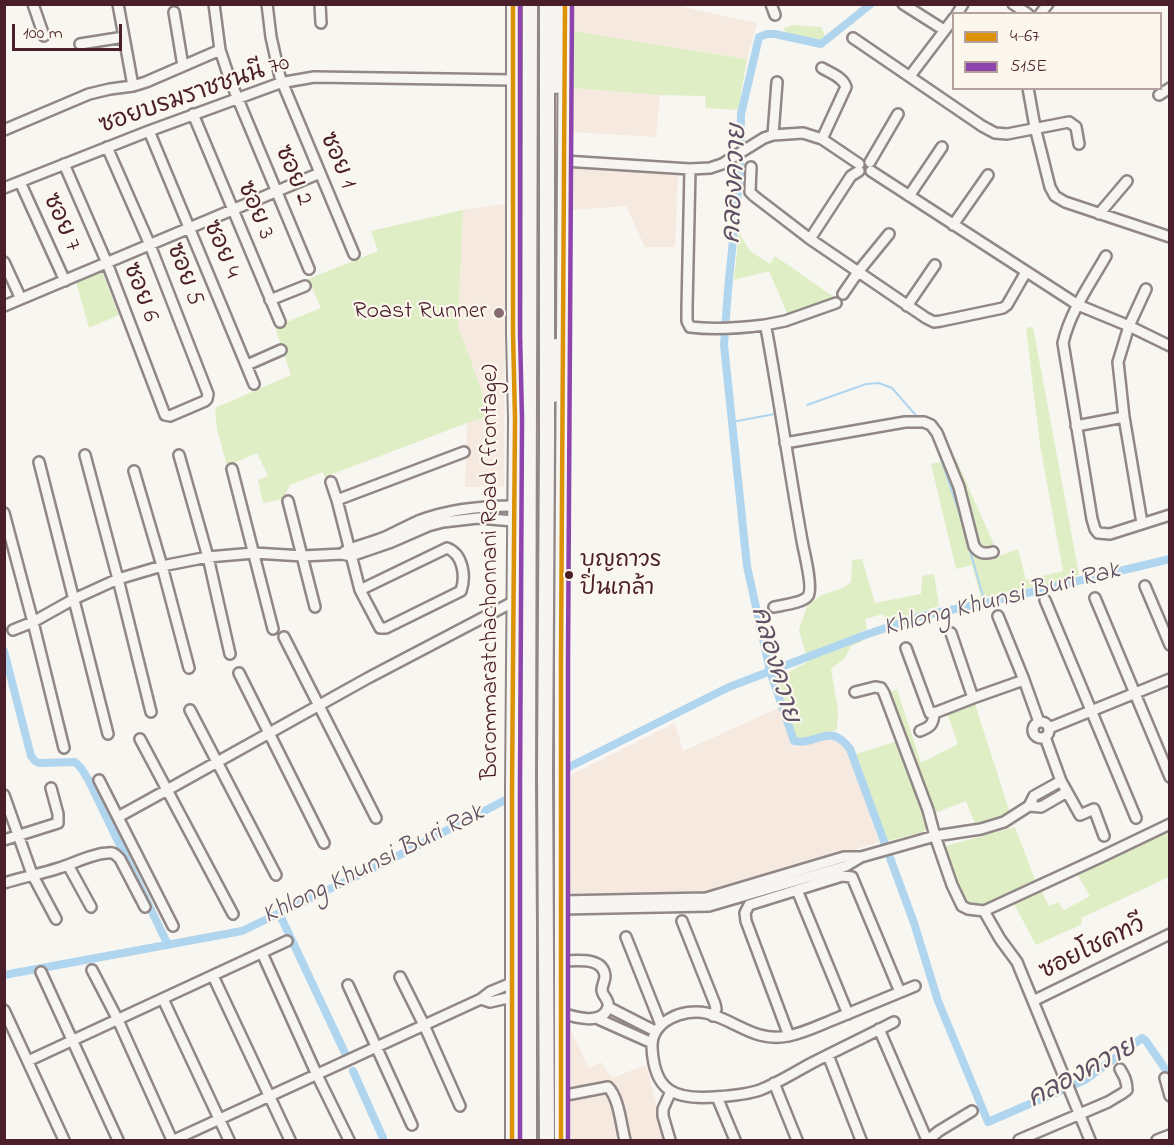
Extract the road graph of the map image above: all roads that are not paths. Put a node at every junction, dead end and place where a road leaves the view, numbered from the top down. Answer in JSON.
{"nodes":[{"id":1,"x":33,"y":4,"type":"edge"},
{"id":2,"x":118,"y":4,"type":"edge"},
{"id":3,"x":214,"y":4,"type":"edge"},
{"id":4,"x":267,"y":4,"type":"edge"},
{"id":5,"x":320,"y":4,"type":"edge"},
{"id":6,"x":513,"y":4,"type":"edge"},
{"id":7,"x":520,"y":4,"type":"edge"},
{"id":8,"x":530,"y":4,"type":"edge"},
{"id":9,"x":547,"y":4,"type":"edge"},
{"id":10,"x":556,"y":4,"type":"edge"},
{"id":11,"x":564,"y":4,"type":"edge"},
{"id":12,"x":771,"y":4,"type":"edge"},
{"id":13,"x":903,"y":4,"type":"edge"},
{"id":14,"x":174,"y":12,"type":"dead end"},
{"id":15,"x":775,"y":15,"type":"dead end"},
{"id":16,"x":952,"y":20,"type":"edge"},
{"id":17,"x":321,"y":23,"type":"dead end"},
{"id":18,"x":944,"y":30,"type":"junction"},
{"id":19,"x":44,"y":36,"type":"dead end"},
{"id":20,"x":124,"y":37,"type":"junction"},
{"id":21,"x":853,"y":38,"type":"dead end"},
{"id":22,"x":80,"y":44,"type":"dead end"},
{"id":23,"x":220,"y":50,"type":"junction"},
{"id":24,"x":183,"y":66,"type":"junction"},
{"id":25,"x":822,"y":68,"type":"dead end"},
{"id":26,"x":910,"y":76,"type":"junction"},
{"id":27,"x":513,"y":80,"type":"junction"},
{"id":28,"x":282,"y":82,"type":"junction"},
{"id":29,"x":777,"y":82,"type":"dead end"},
{"id":30,"x":133,"y":86,"type":"junction"},
{"id":31,"x":1170,"y":88,"type":"edge"},
{"id":32,"x":1028,"y":90,"type":"edge"},
{"id":33,"x":1159,"y":95,"type":"dead end"},
{"id":34,"x":238,"y":98,"type":"junction"},
{"id":35,"x":193,"y":114,"type":"junction"},
{"id":36,"x":898,"y":114,"type":"dead end"},
{"id":37,"x":1035,"y":128,"type":"junction"},
{"id":38,"x":4,"y":130,"type":"edge"},
{"id":39,"x":149,"y":131,"type":"junction"},
{"id":40,"x":773,"y":135,"type":"junction"},
{"id":41,"x":822,"y":139,"type":"junction"},
{"id":42,"x":1079,"y":144,"type":"dead end"},
{"id":43,"x":107,"y":147,"type":"junction"},
{"id":44,"x":942,"y":147,"type":"dead end"},
{"id":45,"x":564,"y":161,"type":"junction"},
{"id":46,"x":64,"y":164,"type":"junction"},
{"id":47,"x":751,"y":167,"type":"dead end"},
{"id":48,"x":859,"y":167,"type":"junction"},
{"id":49,"x":870,"y":167,"type":"junction"},
{"id":50,"x":690,"y":169,"type":"junction"},
{"id":51,"x":320,"y":173,"type":"junction"},
{"id":52,"x":988,"y":175,"type":"dead end"},
{"id":53,"x":1127,"y":181,"type":"dead end"},
{"id":54,"x":20,"y":182,"type":"junction"},
{"id":55,"x":4,"y":188,"type":"edge"},
{"id":56,"x":277,"y":191,"type":"junction"},
{"id":57,"x":909,"y":196,"type":"junction"},
{"id":58,"x":233,"y":210,"type":"junction"},
{"id":59,"x":1099,"y":214,"type":"junction"},
{"id":60,"x":953,"y":225,"type":"junction"},
{"id":61,"x":190,"y":228,"type":"junction"},
{"id":62,"x":889,"y":234,"type":"dead end"},
{"id":63,"x":1170,"y":237,"type":"edge"},
{"id":64,"x":810,"y":239,"type":"junction"},
{"id":65,"x":150,"y":245,"type":"junction"},
{"id":66,"x":354,"y":254,"type":"dead end"},
{"id":67,"x":1106,"y":256,"type":"dead end"},
{"id":68,"x":4,"y":262,"type":"edge"},
{"id":69,"x":107,"y":263,"type":"junction"},
{"id":70,"x":935,"y":265,"type":"dead end"},
{"id":71,"x":309,"y":269,"type":"dead end"},
{"id":72,"x":858,"y":272,"type":"junction"},
{"id":73,"x":1026,"y":272,"type":"junction"},
{"id":74,"x":65,"y":280,"type":"junction"},
{"id":75,"x":305,"y":286,"type":"dead end"},
{"id":76,"x":1146,"y":289,"type":"dead end"},
{"id":77,"x":843,"y":294,"type":"dead end"},
{"id":78,"x":21,"y":299,"type":"junction"},
{"id":79,"x":270,"y":300,"type":"junction"},
{"id":80,"x":836,"y":303,"type":"dead end"},
{"id":81,"x":1078,"y":305,"type":"junction"},
{"id":82,"x":4,"y":306,"type":"edge"},
{"id":83,"x":907,"y":306,"type":"junction"},
{"id":84,"x":280,"y":322,"type":"dead end"},
{"id":85,"x":765,"y":325,"type":"junction"},
{"id":86,"x":519,"y":326,"type":"junction"},
{"id":87,"x":1129,"y":326,"type":"junction"},
{"id":88,"x":556,"y":340,"type":"junction"},
{"id":89,"x":1170,"y":346,"type":"edge"},
{"id":90,"x":281,"y":350,"type":"dead end"},
{"id":91,"x":247,"y":365,"type":"junction"},
{"id":92,"x":255,"y":384,"type":"dead end"},
{"id":93,"x":188,"y":409,"type":"joint"},
{"id":94,"x":1124,"y":417,"type":"junction"},
{"id":95,"x":514,"y":419,"type":"junction"},
{"id":96,"x":1076,"y":426,"type":"junction"},
{"id":97,"x":529,"y":435,"type":"junction"},
{"id":98,"x":562,"y":436,"type":"junction"},
{"id":99,"x":547,"y":440,"type":"junction"},
{"id":100,"x":785,"y":443,"type":"junction"},
{"id":101,"x":464,"y":452,"type":"dead end"},
{"id":102,"x":85,"y":455,"type":"dead end"},
{"id":103,"x":179,"y":455,"type":"dead end"},
{"id":104,"x":39,"y":462,"type":"dead end"},
{"id":105,"x":232,"y":469,"type":"dead end"},
{"id":106,"x":134,"y":471,"type":"dead end"},
{"id":107,"x":331,"y":482,"type":"dead end"},
{"id":108,"x":337,"y":500,"type":"junction"},
{"id":109,"x":288,"y":501,"type":"dead end"},
{"id":110,"x":487,"y":506,"type":"junction"},
{"id":111,"x":514,"y":506,"type":"junction"},
{"id":112,"x":4,"y":513,"type":"edge"},
{"id":113,"x":1170,"y":515,"type":"edge"},
{"id":114,"x":487,"y":518,"type":"junction"},
{"id":115,"x":514,"y":521,"type":"junction"},
{"id":116,"x":1142,"y":524,"type":"junction"},
{"id":117,"x":993,"y":552,"type":"dead end"},
{"id":118,"x":254,"y":553,"type":"junction"},
{"id":119,"x":348,"y":553,"type":"junction"},
{"id":120,"x":303,"y":556,"type":"junction"},
{"id":121,"x":208,"y":557,"type":"junction"},
{"id":122,"x":162,"y":566,"type":"junction"},
{"id":123,"x":118,"y":579,"type":"junction"},
{"id":124,"x":1144,"y":586,"type":"dead end"},
{"id":125,"x":360,"y":590,"type":"junction"},
{"id":126,"x":1095,"y":598,"type":"dead end"},
{"id":127,"x":74,"y":599,"type":"junction"},
{"id":128,"x":1045,"y":600,"type":"dead end"},
{"id":129,"x":513,"y":602,"type":"junction"},
{"id":130,"x":315,"y":607,"type":"dead end"},
{"id":131,"x":774,"y":607,"type":"dead end"},
{"id":132,"x":998,"y":616,"type":"dead end"},
{"id":133,"x":33,"y":622,"type":"junction"},
{"id":134,"x":273,"y":628,"type":"dead end"},
{"id":135,"x":13,"y":630,"type":"dead end"},
{"id":136,"x":951,"y":633,"type":"dead end"},
{"id":137,"x":285,"y":637,"type":"dead end"},
{"id":138,"x":1170,"y":645,"type":"edge"},
{"id":139,"x":906,"y":648,"type":"dead end"},
{"id":140,"x":230,"y":654,"type":"dead end"},
{"id":141,"x":189,"y":668,"type":"dead end"},
{"id":142,"x":239,"y":674,"type":"dead end"},
{"id":143,"x":1170,"y":679,"type":"edge"},
{"id":144,"x":1024,"y":680,"type":"junction"},
{"id":145,"x":855,"y":692,"type":"dead end"},
{"id":146,"x":1135,"y":693,"type":"junction"},
{"id":147,"x":973,"y":698,"type":"junction"},
{"id":148,"x":319,"y":705,"type":"junction"},
{"id":149,"x":190,"y":710,"type":"dead end"},
{"id":150,"x":1091,"y":711,"type":"junction"},
{"id":151,"x":151,"y":712,"type":"dead end"},
{"id":152,"x":934,"y":714,"type":"junction"},
{"id":153,"x":1039,"y":722,"type":"junction"},
{"id":154,"x":920,"y":731,"type":"dead end"},
{"id":155,"x":269,"y":733,"type":"junction"},
{"id":156,"x":1047,"y":733,"type":"junction"},
{"id":157,"x":108,"y":734,"type":"dead end"},
{"id":158,"x":140,"y":739,"type":"dead end"},
{"id":159,"x":64,"y":748,"type":"dead end"},
{"id":160,"x":217,"y":762,"type":"junction"},
{"id":161,"x":1170,"y":777,"type":"edge"},
{"id":162,"x":99,"y":780,"type":"dead end"},
{"id":163,"x":1061,"y":781,"type":"junction"},
{"id":164,"x":51,"y":788,"type":"dead end"},
{"id":165,"x":168,"y":790,"type":"junction"},
{"id":166,"x":1067,"y":792,"type":"junction"},
{"id":167,"x":4,"y":795,"type":"edge"},
{"id":168,"x":1029,"y":806,"type":"junction"},
{"id":169,"x":117,"y":817,"type":"junction"},
{"id":170,"x":376,"y":818,"type":"dead end"},
{"id":171,"x":1136,"y":818,"type":"dead end"},
{"id":172,"x":1170,"y":824,"type":"edge"},
{"id":173,"x":19,"y":835,"type":"junction"},
{"id":174,"x":935,"y":836,"type":"junction"},
{"id":175,"x":1104,"y":836,"type":"dead end"},
{"id":176,"x":4,"y":840,"type":"edge"},
{"id":177,"x":324,"y":843,"type":"dead end"},
{"id":178,"x":68,"y":865,"type":"junction"},
{"id":179,"x":32,"y":874,"type":"junction"},
{"id":180,"x":276,"y":875,"type":"dead end"},
{"id":181,"x":4,"y":883,"type":"edge"},
{"id":182,"x":797,"y":890,"type":"junction"},
{"id":183,"x":561,"y":905,"type":"junction"},
{"id":184,"x":91,"y":907,"type":"dead end"},
{"id":185,"x":145,"y":907,"type":"dead end"},
{"id":186,"x":984,"y":911,"type":"junction"},
{"id":187,"x":233,"y":914,"type":"dead end"},
{"id":188,"x":56,"y":919,"type":"dead end"},
{"id":189,"x":682,"y":921,"type":"dead end"},
{"id":190,"x":173,"y":926,"type":"dead end"},
{"id":191,"x":1170,"y":934,"type":"edge"},
{"id":192,"x":626,"y":937,"type":"dead end"},
{"id":193,"x":287,"y":941,"type":"dead end"},
{"id":194,"x":262,"y":953,"type":"junction"},
{"id":195,"x":561,"y":961,"type":"junction"},
{"id":196,"x":92,"y":970,"type":"dead end"},
{"id":197,"x":41,"y":972,"type":"dead end"},
{"id":198,"x":213,"y":976,"type":"junction"},
{"id":199,"x":400,"y":977,"type":"dead end"},
{"id":200,"x":512,"y":983,"type":"junction"},
{"id":201,"x":348,"y":985,"type":"dead end"},
{"id":202,"x":915,"y":986,"type":"dead end"},
{"id":203,"x":900,"y":992,"type":"junction"},
{"id":204,"x":512,"y":997,"type":"junction"},
{"id":205,"x":163,"y":999,"type":"junction"},
{"id":206,"x":481,"y":999,"type":"junction"},
{"id":207,"x":1033,"y":1001,"type":"junction"},
{"id":208,"x":608,"y":1007,"type":"junction"},
{"id":209,"x":4,"y":1010,"type":"edge"},
{"id":210,"x":561,"y":1013,"type":"junction"},
{"id":211,"x":848,"y":1014,"type":"junction"},
{"id":212,"x":714,"y":1016,"type":"junction"},
{"id":213,"x":596,"y":1018,"type":"junction"},
{"id":214,"x":118,"y":1020,"type":"junction"},
{"id":215,"x":894,"y":1022,"type":"dead end"},
{"id":216,"x":424,"y":1025,"type":"junction"},
{"id":217,"x":658,"y":1028,"type":"junction"},
{"id":218,"x":879,"y":1029,"type":"junction"},
{"id":219,"x":789,"y":1036,"type":"junction"},
{"id":220,"x":72,"y":1040,"type":"junction"},
{"id":221,"x":652,"y":1043,"type":"junction"},
{"id":222,"x":376,"y":1047,"type":"junction"},
{"id":223,"x":828,"y":1055,"type":"junction"},
{"id":224,"x":28,"y":1061,"type":"junction"},
{"id":225,"x":1119,"y":1069,"type":"dead end"},
{"id":226,"x":317,"y":1075,"type":"junction"},
{"id":227,"x":1165,"y":1078,"type":"dead end"},
{"id":228,"x":774,"y":1083,"type":"junction"},
{"id":229,"x":671,"y":1091,"type":"junction"},
{"id":230,"x":561,"y":1096,"type":"junction"},
{"id":231,"x":1170,"y":1096,"type":"edge"},
{"id":232,"x":717,"y":1097,"type":"junction"},
{"id":233,"x":269,"y":1098,"type":"junction"},
{"id":234,"x":460,"y":1106,"type":"dead end"},
{"id":235,"x":972,"y":1111,"type":"dead end"},
{"id":236,"x":1078,"y":1114,"type":"junction"},
{"id":237,"x":220,"y":1120,"type":"junction"},
{"id":238,"x":412,"y":1125,"type":"dead end"},
{"id":239,"x":1170,"y":1135,"type":"edge"},
{"id":240,"x":64,"y":1140,"type":"edge"},
{"id":241,"x":118,"y":1140,"type":"edge"},
{"id":242,"x":173,"y":1140,"type":"edge"},
{"id":243,"x":229,"y":1140,"type":"edge"},
{"id":244,"x":290,"y":1140,"type":"edge"},
{"id":245,"x":349,"y":1140,"type":"edge"},
{"id":246,"x":512,"y":1140,"type":"edge"},
{"id":247,"x":529,"y":1140,"type":"edge"},
{"id":248,"x":547,"y":1140,"type":"edge"},
{"id":249,"x":561,"y":1140,"type":"edge"},
{"id":250,"x":625,"y":1140,"type":"edge"},
{"id":251,"x":670,"y":1140,"type":"edge"},
{"id":252,"x":735,"y":1140,"type":"edge"},
{"id":253,"x":797,"y":1140,"type":"edge"},
{"id":254,"x":861,"y":1140,"type":"edge"},
{"id":255,"x":928,"y":1140,"type":"edge"},
{"id":256,"x":1019,"y":1140,"type":"edge"},
{"id":257,"x":1090,"y":1140,"type":"edge"},
{"id":258,"x":1157,"y":1140,"type":"edge"}],
"edges":[{"from":1,"to":19,"type":"street"},
{"from":2,"to":20,"type":"street"},
{"from":3,"to":23,"type":"street","name":"ซอย 2"},
{"from":4,"to":28,"type":"street","name":"ซอย 1"},
{"from":5,"to":17,"type":"street"},
{"from":6,"to":27,"type":"main road","name":"Borommaratchachonnani Road (frontage)"},
{"from":7,"to":86,"type":"main road"},
{"from":8,"to":97,"type":"highway"},
{"from":9,"to":99,"type":"highway"},
{"from":10,"to":88,"type":"main road"},
{"from":11,"to":45,"type":"main road"},
{"from":12,"to":15,"type":"street"},
{"from":13,"to":18,"type":"street"},
{"from":14,"to":24,"type":"street"},
{"from":16,"to":18,"type":"street"},
{"from":18,"to":26,"type":"street"},
{"from":20,"to":22,"type":"street"},
{"from":20,"to":30,"type":"street"},
{"from":21,"to":26,"type":"street"},
{"from":23,"to":24,"type":"street"},
{"from":23,"to":34,"type":"street","name":"ซอย 2"},
{"from":24,"to":30,"type":"street"},
{"from":25,"to":41,"type":"street"},
{"from":26,"to":37,"type":"street"},
{"from":27,"to":28,"type":"street","name":"ซอยบรมราชชนนี 70"},
{"from":27,"to":95,"type":"main road","name":"Borommaratchachonnani Road (frontage)"},
{"from":28,"to":34,"type":"street","name":"ซอยบรมราชชนนี 70"},
{"from":28,"to":51,"type":"street","name":"ซอย 1"},
{"from":29,"to":40,"type":"street"},
{"from":30,"to":38,"type":"street"},
{"from":31,"to":33,"type":"street"},
{"from":32,"to":37,"type":"street"},
{"from":34,"to":35,"type":"street","name":"ซอยบรมราชชนนี 70"},
{"from":34,"to":56,"type":"street","name":"ซอย 2"},
{"from":35,"to":39,"type":"street","name":"ซอยบรมราชชนนี 70"},
{"from":35,"to":58,"type":"street","name":"ซอย 3"},
{"from":36,"to":49,"type":"street"},
{"from":37,"to":42,"type":"street"},
{"from":37,"to":59,"type":"street"},
{"from":39,"to":43,"type":"street","name":"ซอยบรมราชชนนี 70"},
{"from":39,"to":61,"type":"street","name":"ซอย 4"},
{"from":40,"to":41,"type":"street"},
{"from":40,"to":50,"type":"street"},
{"from":41,"to":48,"type":"street"},
{"from":43,"to":46,"type":"street","name":"ซอยบรมราชชนนี 70"},
{"from":43,"to":65,"type":"street","name":"ซอย 5"},
{"from":44,"to":57,"type":"street"},
{"from":45,"to":50,"type":"street"},
{"from":45,"to":98,"type":"main road"},
{"from":46,"to":54,"type":"street","name":"ซอยบรมราชชนนี 70"},
{"from":46,"to":69,"type":"street","name":"ซอย 6"},
{"from":47,"to":64,"type":"street"},
{"from":48,"to":49,"type":"street"},
{"from":48,"to":64,"type":"street"},
{"from":49,"to":57,"type":"street"},
{"from":50,"to":85,"type":"street"},
{"from":51,"to":56,"type":"street"},
{"from":51,"to":66,"type":"street","name":"ซอย 1"},
{"from":52,"to":60,"type":"street"},
{"from":53,"to":59,"type":"street"},
{"from":54,"to":55,"type":"street","name":"ซอยบรมราชชนนี 70"},
{"from":54,"to":74,"type":"street","name":"ซอย 7"},
{"from":56,"to":58,"type":"street"},
{"from":56,"to":71,"type":"street","name":"ซอย 2"},
{"from":57,"to":60,"type":"street"},
{"from":58,"to":61,"type":"street"},
{"from":58,"to":79,"type":"street","name":"ซอย 3"},
{"from":59,"to":63,"type":"street"},
{"from":60,"to":73,"type":"street"},
{"from":61,"to":65,"type":"street"},
{"from":61,"to":91,"type":"street","name":"ซอย 4"},
{"from":62,"to":72,"type":"street"},
{"from":64,"to":72,"type":"street"},
{"from":65,"to":69,"type":"street"},
{"from":65,"to":93,"type":"street","name":"ซอย 5"},
{"from":67,"to":81,"type":"street"},
{"from":68,"to":78,"type":"street"},
{"from":69,"to":74,"type":"street"},
{"from":69,"to":93,"type":"street","name":"ซอย 6"},
{"from":70,"to":83,"type":"street"},
{"from":72,"to":77,"type":"street"},
{"from":72,"to":83,"type":"street"},
{"from":73,"to":81,"type":"street"},
{"from":73,"to":83,"type":"street"},
{"from":74,"to":78,"type":"street"},
{"from":75,"to":79,"type":"street"},
{"from":76,"to":87,"type":"street"},
{"from":78,"to":82,"type":"street"},
{"from":79,"to":84,"type":"street","name":"ซอย 3"},
{"from":80,"to":85,"type":"street"},
{"from":81,"to":87,"type":"street"},
{"from":81,"to":96,"type":"street"},
{"from":85,"to":100,"type":"street"},
{"from":86,"to":95,"type":"main road"},
{"from":86,"to":97,"type":"main road"},
{"from":87,"to":89,"type":"street"},
{"from":87,"to":94,"type":"street"},
{"from":88,"to":98,"type":"main road"},
{"from":88,"to":99,"type":"main road"},
{"from":90,"to":91,"type":"street"},
{"from":91,"to":92,"type":"street","name":"ซอย 4"},
{"from":94,"to":96,"type":"street"},
{"from":94,"to":116,"type":"street"},
{"from":95,"to":111,"type":"main road","name":"Borommaratchachonnani Road (frontage)"},
{"from":96,"to":116,"type":"street"},
{"from":97,"to":247,"type":"highway"},
{"from":98,"to":183,"type":"main road"},
{"from":99,"to":248,"type":"highway"},
{"from":100,"to":117,"type":"street"},
{"from":100,"to":131,"type":"street"},
{"from":101,"to":108,"type":"street"},
{"from":102,"to":123,"type":"street"},
{"from":103,"to":121,"type":"street"},
{"from":104,"to":127,"type":"street"},
{"from":105,"to":118,"type":"street"},
{"from":106,"to":122,"type":"street"},
{"from":107,"to":108,"type":"street"},
{"from":108,"to":119,"type":"street"},
{"from":109,"to":120,"type":"street"},
{"from":110,"to":111,"type":"street"},
{"from":110,"to":114,"type":"street"},
{"from":110,"to":119,"type":"street"},
{"from":111,"to":115,"type":"main road","name":"Borommaratchachonnani Road (frontage)"},
{"from":112,"to":133,"type":"street"},
{"from":113,"to":116,"type":"street"},
{"from":114,"to":115,"type":"street"},
{"from":114,"to":119,"type":"street"},
{"from":115,"to":129,"type":"main road","name":"Borommaratchachonnani Road (frontage)"},
{"from":118,"to":120,"type":"street"},
{"from":118,"to":121,"type":"street"},
{"from":118,"to":134,"type":"street"},
{"from":119,"to":120,"type":"street"},
{"from":119,"to":125,"type":"street"},
{"from":120,"to":130,"type":"street"},
{"from":121,"to":122,"type":"street"},
{"from":121,"to":140,"type":"street"},
{"from":122,"to":123,"type":"street"},
{"from":122,"to":141,"type":"street"},
{"from":123,"to":127,"type":"street"},
{"from":123,"to":151,"type":"street"},
{"from":124,"to":138,"type":"street"},
{"from":125,"to":125,"type":"street"},
{"from":126,"to":146,"type":"street"},
{"from":127,"to":133,"type":"street"},
{"from":127,"to":157,"type":"street"},
{"from":128,"to":150,"type":"street"},
{"from":129,"to":148,"type":"street"},
{"from":129,"to":200,"type":"main road","name":"Borommaratchachonnani Road (frontage)"},
{"from":132,"to":144,"type":"street"},
{"from":133,"to":135,"type":"street"},
{"from":133,"to":159,"type":"street"},
{"from":136,"to":147,"type":"street"},
{"from":137,"to":148,"type":"street"},
{"from":139,"to":152,"type":"street"},
{"from":142,"to":155,"type":"street"},
{"from":143,"to":146,"type":"street"},
{"from":144,"to":147,"type":"street"},
{"from":144,"to":153,"type":"street"},
{"from":145,"to":174,"type":"street"},
{"from":146,"to":150,"type":"street"},
{"from":146,"to":161,"type":"street"},
{"from":147,"to":152,"type":"street"},
{"from":148,"to":155,"type":"street"},
{"from":148,"to":170,"type":"street"},
{"from":149,"to":160,"type":"street"},
{"from":150,"to":156,"type":"street"},
{"from":150,"to":171,"type":"street"},
{"from":152,"to":154,"type":"street"},
{"from":153,"to":156,"type":"street"},
{"from":153,"to":156,"type":"street"},
{"from":155,"to":160,"type":"street"},
{"from":155,"to":177,"type":"street"},
{"from":156,"to":163,"type":"street"},
{"from":158,"to":165,"type":"street"},
{"from":160,"to":165,"type":"street"},
{"from":160,"to":180,"type":"street"},
{"from":162,"to":169,"type":"street"},
{"from":163,"to":166,"type":"street"},
{"from":163,"to":168,"type":"street"},
{"from":164,"to":173,"type":"street"},
{"from":165,"to":169,"type":"street"},
{"from":165,"to":187,"type":"street"},
{"from":166,"to":168,"type":"street"},
{"from":166,"to":175,"type":"street"},
{"from":167,"to":173,"type":"street"},
{"from":168,"to":174,"type":"street"},
{"from":169,"to":190,"type":"street"},
{"from":172,"to":186,"type":"street"},
{"from":173,"to":176,"type":"street"},
{"from":173,"to":179,"type":"street"},
{"from":174,"to":183,"type":"street"},
{"from":174,"to":186,"type":"street"},
{"from":178,"to":179,"type":"street"},
{"from":178,"to":184,"type":"street"},
{"from":178,"to":185,"type":"street"},
{"from":179,"to":181,"type":"street"},
{"from":179,"to":188,"type":"street"},
{"from":182,"to":203,"type":"street"},
{"from":182,"to":211,"type":"street"},
{"from":182,"to":219,"type":"street"},
{"from":183,"to":195,"type":"main road"},
{"from":186,"to":207,"type":"street"},
{"from":189,"to":212,"type":"street"},
{"from":191,"to":207,"type":"street","name":"ซอยโชคทวี"},
{"from":192,"to":217,"type":"street"},
{"from":193,"to":194,"type":"street"},
{"from":194,"to":198,"type":"street"},
{"from":194,"to":226,"type":"street"},
{"from":195,"to":208,"type":"street"},
{"from":195,"to":210,"type":"main road"},
{"from":196,"to":214,"type":"street"},
{"from":197,"to":220,"type":"street"},
{"from":198,"to":205,"type":"street"},
{"from":198,"to":233,"type":"street"},
{"from":199,"to":216,"type":"street"},
{"from":200,"to":204,"type":"main road","name":"Borommaratchachonnani Road (frontage)"},
{"from":200,"to":206,"type":"street"},
{"from":201,"to":222,"type":"street"},
{"from":202,"to":203,"type":"street"},
{"from":203,"to":211,"type":"street"},
{"from":204,"to":206,"type":"street"},
{"from":204,"to":246,"type":"main road","name":"Borommaratchachonnani Road (frontage)"},
{"from":205,"to":214,"type":"street"},
{"from":205,"to":237,"type":"street"},
{"from":206,"to":216,"type":"street"},
{"from":207,"to":236,"type":"street"},
{"from":208,"to":213,"type":"street"},
{"from":208,"to":217,"type":"street"},
{"from":209,"to":224,"type":"street"},
{"from":210,"to":213,"type":"street"},
{"from":210,"to":230,"type":"main road"},
{"from":211,"to":219,"type":"street"},
{"from":212,"to":217,"type":"street"},
{"from":212,"to":219,"type":"street"},
{"from":213,"to":221,"type":"street"},
{"from":214,"to":220,"type":"street"},
{"from":214,"to":242,"type":"street"},
{"from":215,"to":218,"type":"street"},
{"from":216,"to":222,"type":"street"},
{"from":216,"to":234,"type":"street"},
{"from":217,"to":221,"type":"street"},
{"from":218,"to":223,"type":"street"},
{"from":218,"to":255,"type":"street"},
{"from":220,"to":224,"type":"street"},
{"from":220,"to":241,"type":"street"},
{"from":221,"to":229,"type":"street"},
{"from":222,"to":226,"type":"street"},
{"from":222,"to":238,"type":"street"},
{"from":223,"to":228,"type":"street"},
{"from":223,"to":254,"type":"street"},
{"from":224,"to":240,"type":"street"},
{"from":225,"to":236,"type":"street"},
{"from":226,"to":233,"type":"street"},
{"from":226,"to":245,"type":"street"},
{"from":227,"to":231,"type":"street"},
{"from":228,"to":232,"type":"street"},
{"from":228,"to":253,"type":"street"},
{"from":229,"to":232,"type":"street"},
{"from":229,"to":251,"type":"street"},
{"from":230,"to":249,"type":"main road"},
{"from":230,"to":250,"type":"street"},
{"from":232,"to":252,"type":"street"},
{"from":233,"to":237,"type":"street"},
{"from":233,"to":244,"type":"street"},
{"from":235,"to":255,"type":"street"},
{"from":236,"to":256,"type":"street"},
{"from":236,"to":257,"type":"street"},
{"from":237,"to":242,"type":"street"},
{"from":237,"to":243,"type":"street"},
{"from":239,"to":258,"type":"street"}]}
